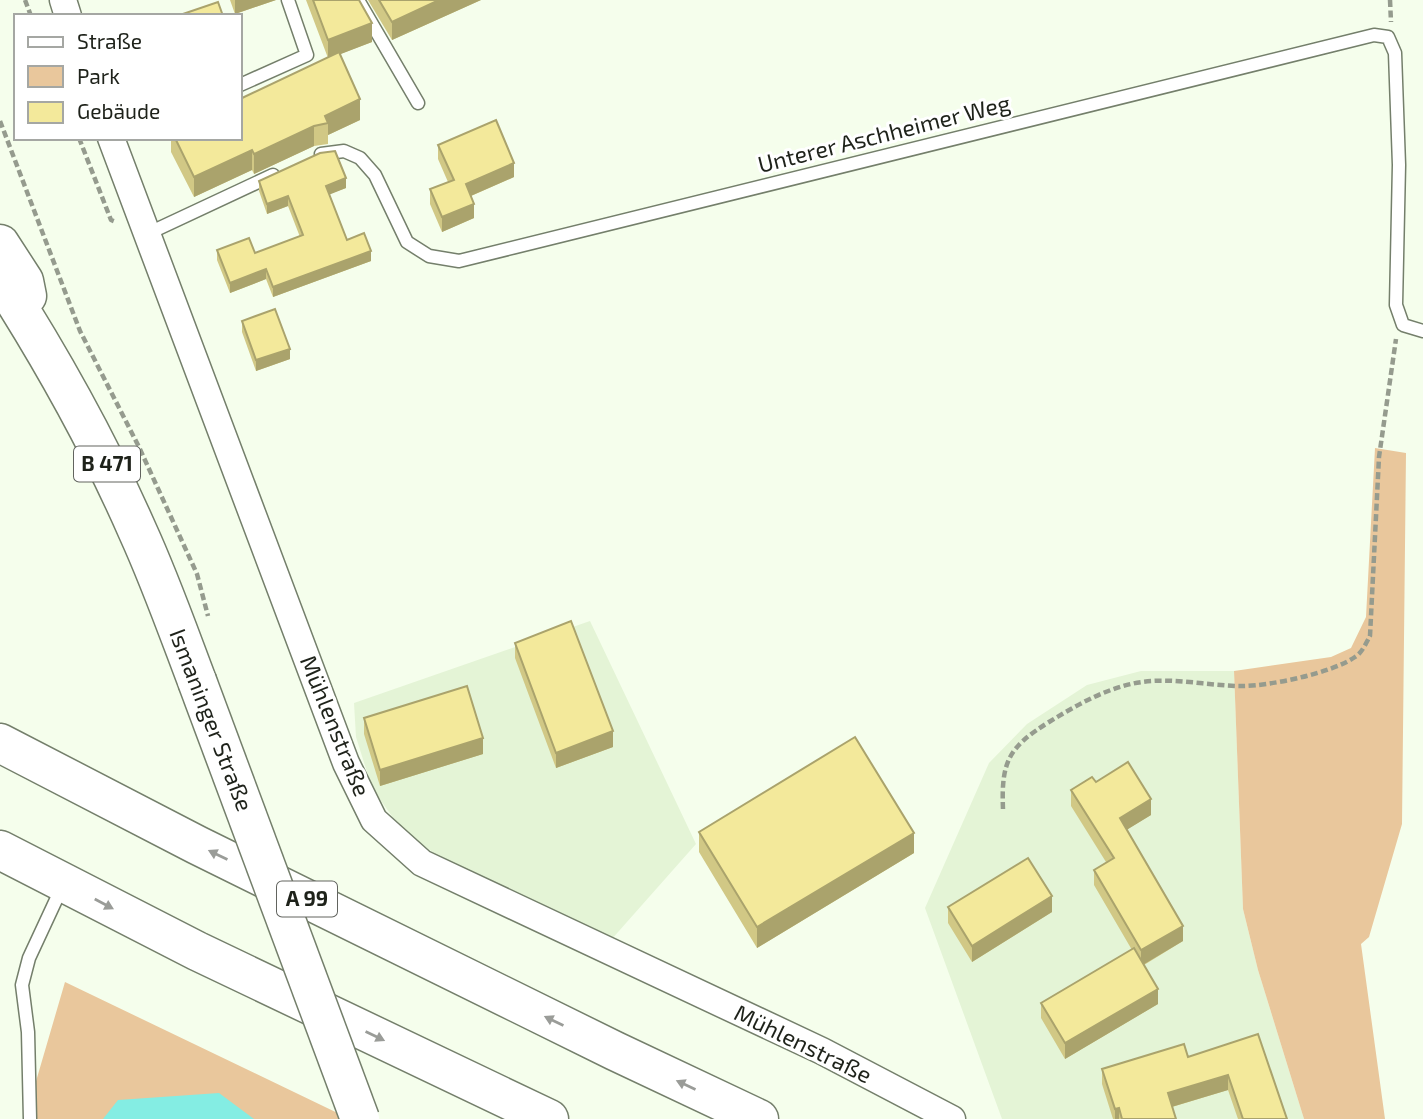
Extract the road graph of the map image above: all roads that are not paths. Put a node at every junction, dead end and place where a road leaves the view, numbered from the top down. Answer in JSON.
{"nodes":[{"id":1,"x":288,"y":0,"type":"edge"},
{"id":2,"x":358,"y":0,"type":"edge"},
{"id":3,"x":242,"y":84,"type":"edge"},
{"id":4,"x":418,"y":103,"type":"dead end"},
{"id":5,"x":116,"y":140,"type":"edge"},
{"id":6,"x":306,"y":160,"type":"edge"},
{"id":7,"x":282,"y":171,"type":"edge"},
{"id":8,"x":149,"y":233,"type":"junction"},
{"id":9,"x":0,"y":244,"type":"edge"},
{"id":10,"x":0,"y":278,"type":"edge"},
{"id":11,"x":0,"y":307,"type":"edge"},
{"id":12,"x":1423,"y":331,"type":"edge"},
{"id":13,"x":35,"y":332,"type":"junction"},
{"id":14,"x":0,"y":743,"type":"edge"},
{"id":15,"x":0,"y":850,"type":"edge"},
{"id":16,"x":64,"y":883,"type":"junction"},
{"id":17,"x":30,"y":1119,"type":"edge"},
{"id":18,"x":360,"y":1119,"type":"edge"},
{"id":19,"x":550,"y":1119,"type":"edge"},
{"id":20,"x":759,"y":1119,"type":"edge"},
{"id":21,"x":952,"y":1119,"type":"edge"}],
"edges":[{"from":1,"to":3,"type":"lane"},
{"from":2,"to":4,"type":"lane"},
{"from":5,"to":8,"type":"street","name":"Mühlenstraße"},
{"from":6,"to":12,"type":"lane","name":"Unterer Aschheimer Weg"},
{"from":7,"to":8,"type":"lane"},
{"from":8,"to":21,"type":"street","name":"Mühlenstraße"},
{"from":9,"to":13,"type":"main road","number":"B 471"},
{"from":10,"to":13,"type":"main road"},
{"from":11,"to":13,"type":"main road","number":"B 471"},
{"from":13,"to":18,"type":"main road","name":"Ismaninger Straße","number":"B 471","bridge":true},
{"from":20,"to":14,"type":"main road","number":"A 99","one_way":true},
{"from":15,"to":16,"type":"main road"},
{"from":16,"to":17,"type":"lane"},
{"from":16,"to":19,"type":"main road","one_way":true}]}
